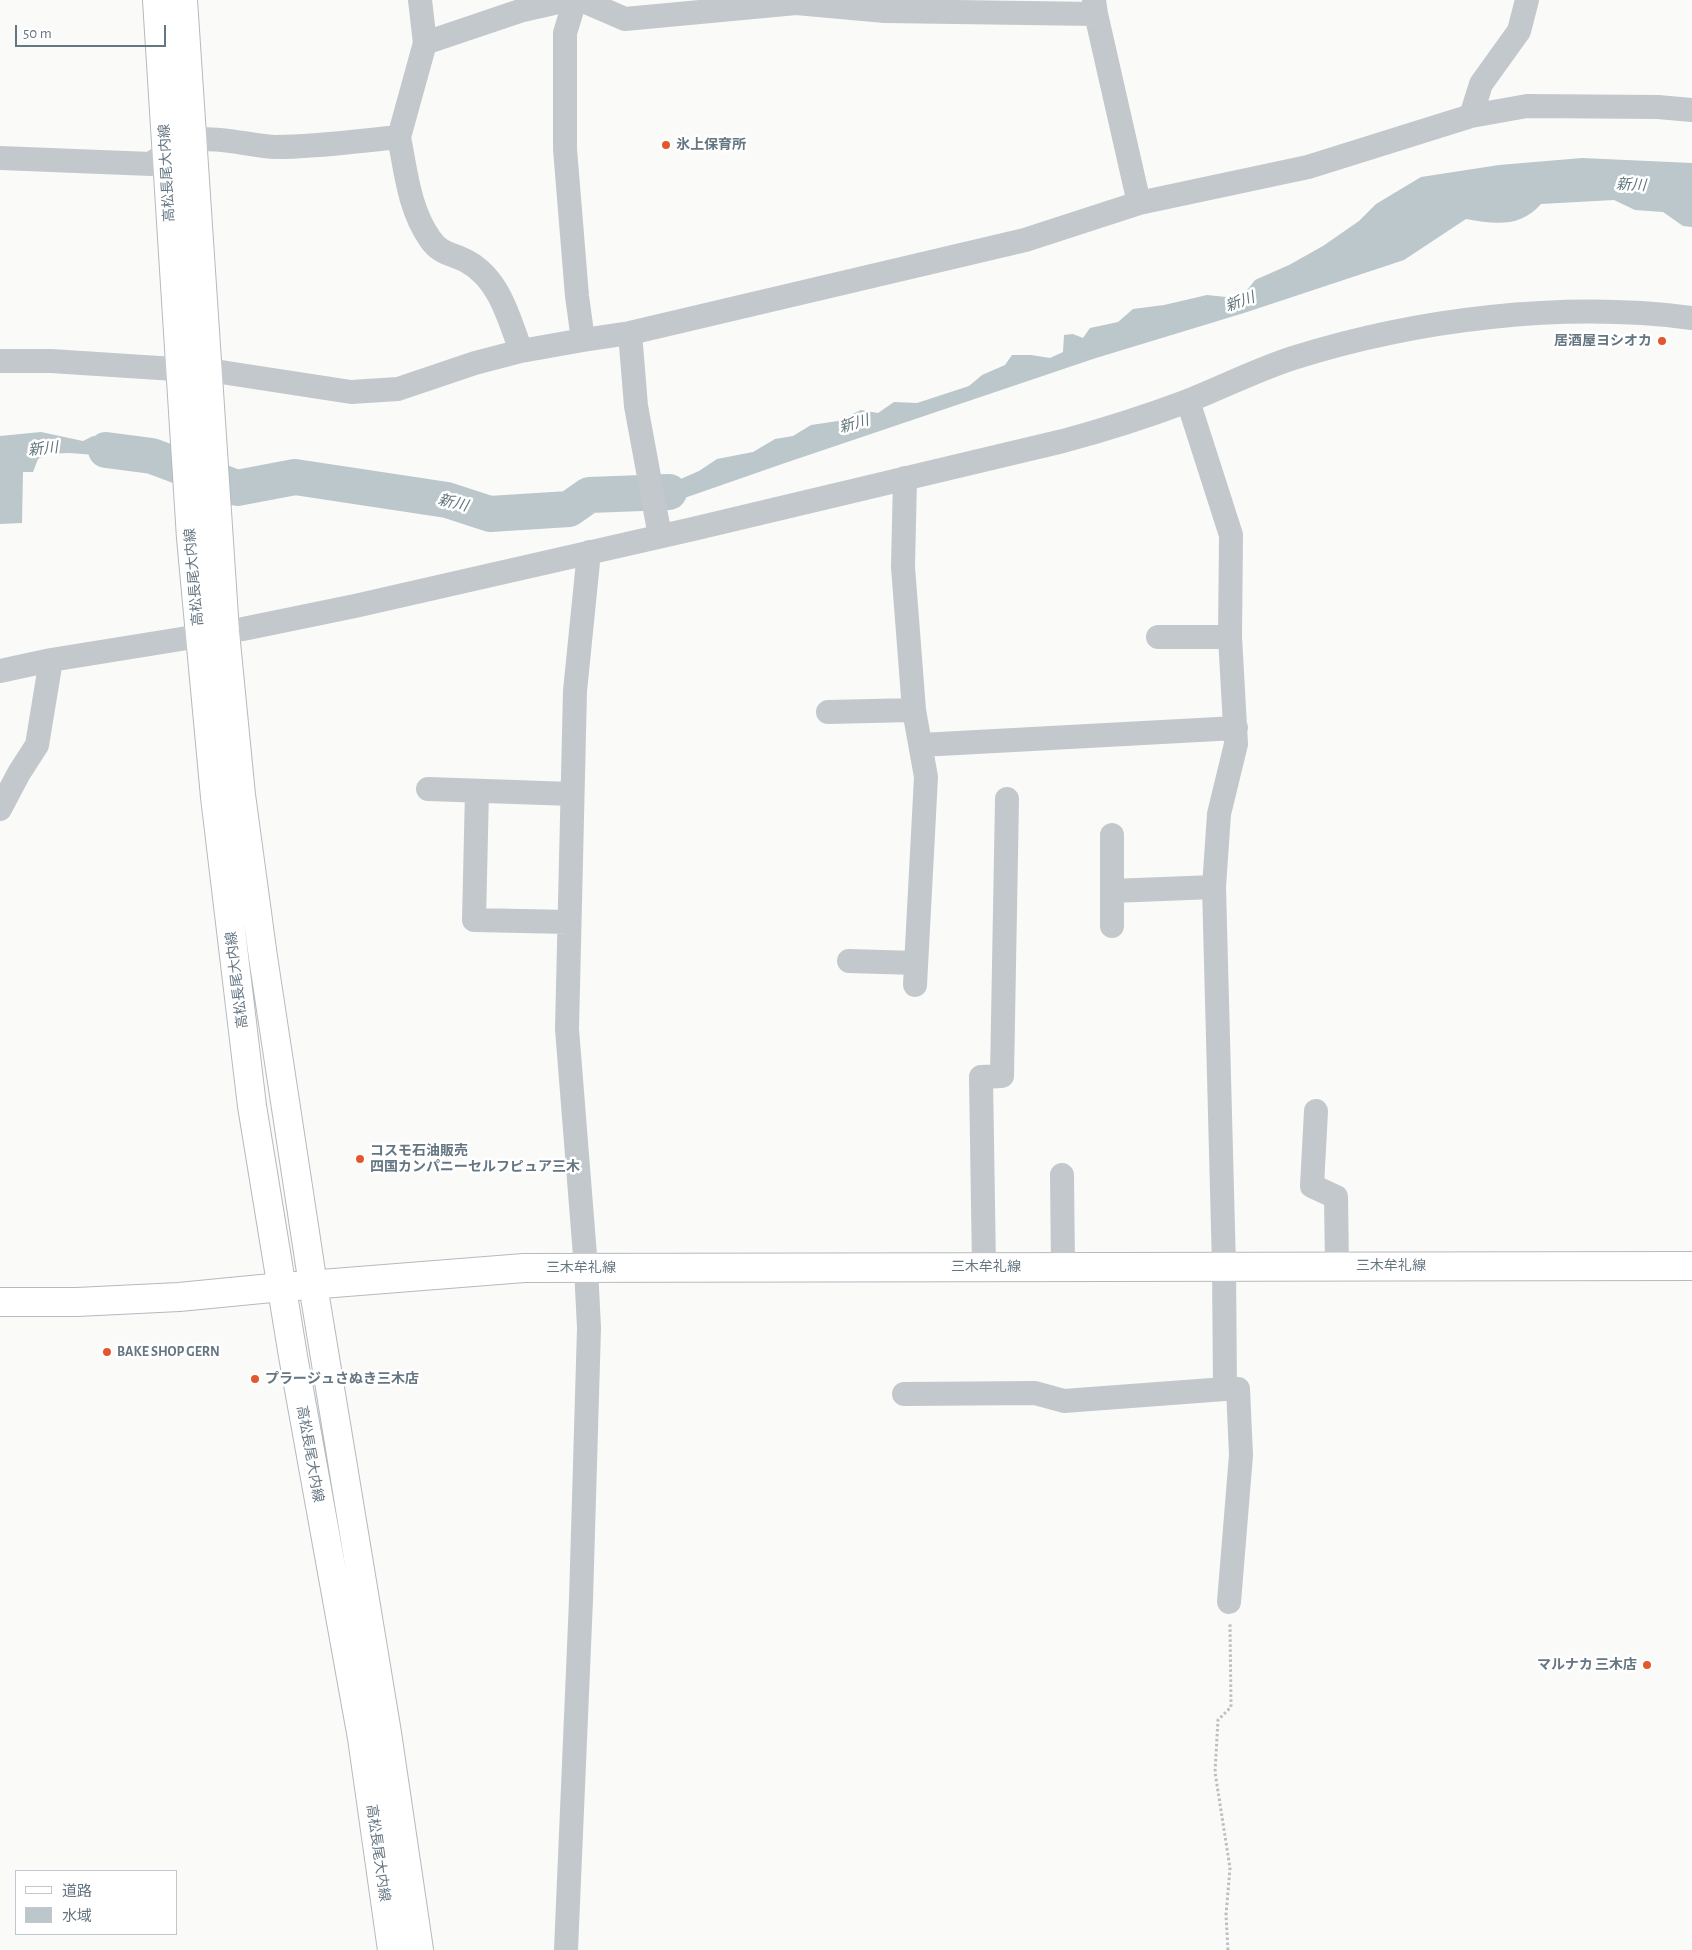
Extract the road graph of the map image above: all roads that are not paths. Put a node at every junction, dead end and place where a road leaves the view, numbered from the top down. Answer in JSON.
{"nodes":[{"id":1,"x":157,"y":0,"type":"edge"},
{"id":2,"x":183,"y":0,"type":"edge"},
{"id":3,"x":420,"y":0,"type":"edge"},
{"id":4,"x":567,"y":0,"type":"edge"},
{"id":5,"x":575,"y":0,"type":"edge"},
{"id":6,"x":581,"y":0,"type":"edge"},
{"id":7,"x":1527,"y":0,"type":"edge"},
{"id":8,"x":1095,"y":7,"type":"edge"},
{"id":9,"x":424,"y":42,"type":"junction"},
{"id":10,"x":1692,"y":110,"type":"edge"},
{"id":11,"x":1471,"y":116,"type":"junction"},
{"id":12,"x":399,"y":137,"type":"junction"},
{"id":13,"x":191,"y":141,"type":"junction"},
{"id":14,"x":166,"y":153,"type":"junction"},
{"id":15,"x":0,"y":158,"type":"edge"},
{"id":16,"x":1139,"y":203,"type":"junction"},
{"id":17,"x":1692,"y":318,"type":"edge"},
{"id":18,"x":630,"y":333,"type":"junction"},
{"id":19,"x":583,"y":340,"type":"junction"},
{"id":20,"x":521,"y":352,"type":"junction"},
{"id":21,"x":0,"y":361,"type":"edge"},
{"id":22,"x":179,"y":370,"type":"junction"},
{"id":23,"x":206,"y":372,"type":"junction"},
{"id":24,"x":1188,"y":401,"type":"junction"},
{"id":25,"x":904,"y":478,"type":"junction"},
{"id":26,"x":660,"y":536,"type":"junction"},
{"id":27,"x":589,"y":552,"type":"junction"},
{"id":28,"x":212,"y":634,"type":"junction"},
{"id":29,"x":1158,"y":637,"type":"dead end"},
{"id":30,"x":1230,"y":637,"type":"junction"},
{"id":31,"x":51,"y":660,"type":"junction"},
{"id":32,"x":0,"y":672,"type":"edge"},
{"id":33,"x":914,"y":710,"type":"junction"},
{"id":34,"x":828,"y":712,"type":"dead end"},
{"id":35,"x":1236,"y":728,"type":"junction"},
{"id":36,"x":921,"y":745,"type":"junction"},
{"id":37,"x":428,"y":788,"type":"dead end"},
{"id":38,"x":477,"y":791,"type":"junction"},
{"id":39,"x":572,"y":794,"type":"junction"},
{"id":40,"x":1007,"y":799,"type":"dead end"},
{"id":41,"x":0,"y":809,"type":"edge"},
{"id":42,"x":1112,"y":835,"type":"dead end"},
{"id":43,"x":1214,"y":887,"type":"junction"},
{"id":44,"x":1112,"y":891,"type":"junction"},
{"id":45,"x":569,"y":922,"type":"junction"},
{"id":46,"x":1112,"y":926,"type":"dead end"},
{"id":47,"x":849,"y":961,"type":"dead end"},
{"id":48,"x":1316,"y":1111,"type":"dead end"},
{"id":49,"x":1062,"y":1175,"type":"dead end"},
{"id":50,"x":1224,"y":1266,"type":"junction"},
{"id":51,"x":1336,"y":1266,"type":"junction"},
{"id":52,"x":1692,"y":1266,"type":"edge"},
{"id":53,"x":984,"y":1267,"type":"junction"},
{"id":54,"x":1063,"y":1267,"type":"junction"},
{"id":55,"x":586,"y":1268,"type":"junction"},
{"id":56,"x":313,"y":1285,"type":"junction"},
{"id":57,"x":282,"y":1287,"type":"junction"},
{"id":58,"x":0,"y":1302,"type":"edge"},
{"id":59,"x":1225,"y":1389,"type":"junction"},
{"id":60,"x":904,"y":1394,"type":"dead end"},
{"id":61,"x":1229,"y":1602,"type":"road end"},
{"id":62,"x":392,"y":1950,"type":"edge"},
{"id":63,"x":418,"y":1950,"type":"edge"},
{"id":64,"x":566,"y":1950,"type":"edge"}],
"edges":[{"from":1,"to":14,"type":"main road","name":"高松長尾大内線"},
{"from":2,"to":13,"type":"main road","name":"高松長尾大内線"},
{"from":3,"to":9,"type":"street"},
{"from":4,"to":9,"type":"street"},
{"from":5,"to":19,"type":"street"},
{"from":6,"to":8,"type":"street"},
{"from":7,"to":11,"type":"street"},
{"from":8,"to":16,"type":"street"},
{"from":9,"to":12,"type":"street"},
{"from":10,"to":11,"type":"street"},
{"from":11,"to":16,"type":"street"},
{"from":12,"to":13,"type":"street"},
{"from":12,"to":20,"type":"street"},
{"from":13,"to":14,"type":"street"},
{"from":13,"to":23,"type":"main road","name":"高松長尾大内線"},
{"from":14,"to":15,"type":"street"},
{"from":14,"to":22,"type":"main road","name":"高松長尾大内線"},
{"from":16,"to":18,"type":"street"},
{"from":17,"to":24,"type":"street"},
{"from":18,"to":19,"type":"street"},
{"from":18,"to":26,"type":"street"},
{"from":19,"to":20,"type":"street"},
{"from":20,"to":23,"type":"street"},
{"from":21,"to":22,"type":"street"},
{"from":22,"to":23,"type":"street"},
{"from":22,"to":28,"type":"main road","name":"高松長尾大内線"},
{"from":23,"to":28,"type":"main road","name":"高松長尾大内線"},
{"from":24,"to":25,"type":"street"},
{"from":24,"to":30,"type":"street"},
{"from":25,"to":26,"type":"street"},
{"from":25,"to":33,"type":"street"},
{"from":26,"to":27,"type":"street"},
{"from":27,"to":28,"type":"street"},
{"from":27,"to":39,"type":"street"},
{"from":28,"to":31,"type":"street"},
{"from":28,"to":56,"type":"main road","name":"高松長尾大内線"},
{"from":28,"to":57,"type":"main road","name":"高松長尾大内線"},
{"from":29,"to":30,"type":"street"},
{"from":30,"to":35,"type":"street"},
{"from":31,"to":32,"type":"street"},
{"from":31,"to":41,"type":"street"},
{"from":33,"to":34,"type":"street"},
{"from":33,"to":36,"type":"street"},
{"from":35,"to":36,"type":"street"},
{"from":35,"to":43,"type":"street"},
{"from":36,"to":47,"type":"street"},
{"from":37,"to":38,"type":"street"},
{"from":38,"to":39,"type":"street"},
{"from":38,"to":45,"type":"street"},
{"from":39,"to":45,"type":"street"},
{"from":40,"to":53,"type":"street"},
{"from":42,"to":44,"type":"street"},
{"from":43,"to":44,"type":"street"},
{"from":43,"to":50,"type":"street"},
{"from":44,"to":46,"type":"street"},
{"from":45,"to":55,"type":"street"},
{"from":48,"to":51,"type":"street"},
{"from":49,"to":54,"type":"street"},
{"from":50,"to":51,"type":"main road","name":"三木牟礼線"},
{"from":50,"to":54,"type":"main road","name":"三木牟礼線"},
{"from":50,"to":59,"type":"street"},
{"from":51,"to":52,"type":"main road","name":"三木牟礼線"},
{"from":53,"to":54,"type":"main road","name":"三木牟礼線"},
{"from":53,"to":55,"type":"main road","name":"三木牟礼線"},
{"from":55,"to":56,"type":"main road","name":"三木牟礼線"},
{"from":55,"to":64,"type":"street"},
{"from":56,"to":57,"type":"main road","name":"三木牟礼線"},
{"from":56,"to":63,"type":"main road","name":"高松長尾大内線"},
{"from":57,"to":58,"type":"main road","name":"三木牟礼線"},
{"from":57,"to":62,"type":"main road","name":"高松長尾大内線"},
{"from":59,"to":60,"type":"street"},
{"from":59,"to":61,"type":"street"}]}
